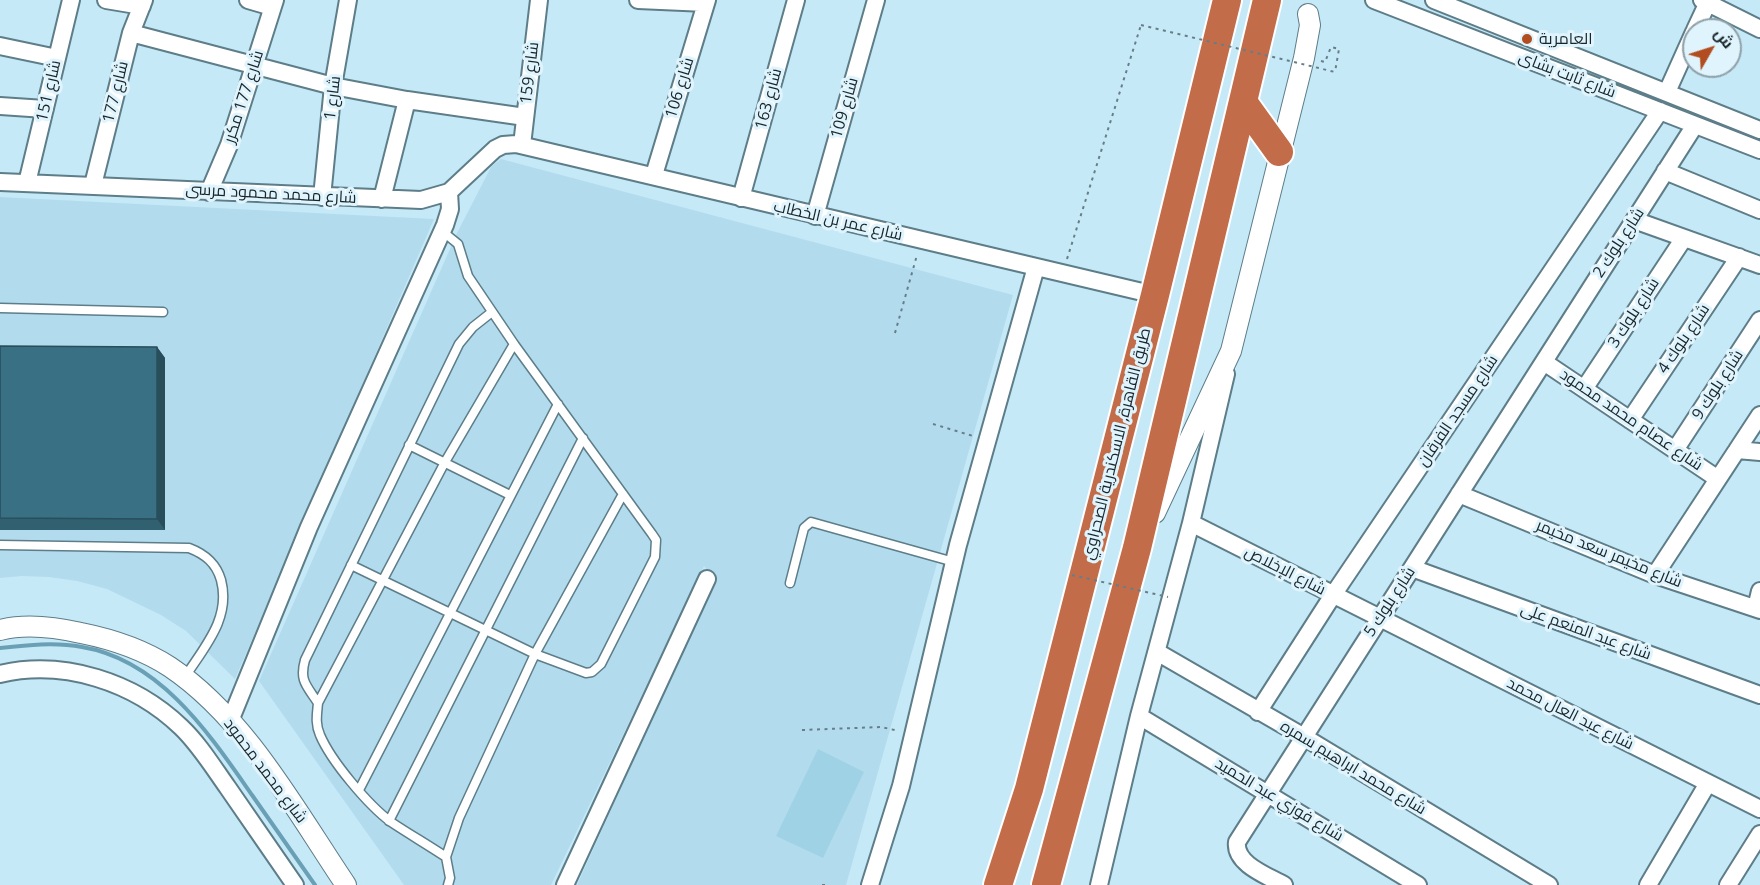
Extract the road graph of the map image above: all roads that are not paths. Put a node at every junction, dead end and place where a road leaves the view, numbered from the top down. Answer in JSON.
{"nodes":[{"id":1,"x":70,"y":0,"type":"edge"},
{"id":2,"x":106,"y":0,"type":"edge"},
{"id":3,"x":248,"y":0,"type":"edge"},
{"id":4,"x":348,"y":0,"type":"edge"},
{"id":5,"x":539,"y":0,"type":"edge"},
{"id":6,"x":638,"y":0,"type":"edge"},
{"id":7,"x":796,"y":0,"type":"edge"},
{"id":8,"x":876,"y":0,"type":"edge"},
{"id":9,"x":1227,"y":0,"type":"edge"},
{"id":10,"x":1267,"y":0,"type":"edge"},
{"id":11,"x":1374,"y":0,"type":"edge"},
{"id":12,"x":1435,"y":0,"type":"edge"},
{"id":13,"x":1706,"y":1,"type":"edge"},
{"id":14,"x":706,"y":2,"type":"edge"},
{"id":15,"x":143,"y":3,"type":"edge"},
{"id":16,"x":273,"y":4,"type":"edge"},
{"id":17,"x":1310,"y":7,"type":"edge"},
{"id":18,"x":1700,"y":18,"type":"edge"},
{"id":19,"x":1760,"y":29,"type":"edge"},
{"id":20,"x":131,"y":33,"type":"junction"},
{"id":21,"x":0,"y":46,"type":"edge"},
{"id":22,"x":57,"y":58,"type":"junction"},
{"id":23,"x":1682,"y":59,"type":"edge"},
{"id":24,"x":253,"y":67,"type":"junction"},
{"id":25,"x":333,"y":86,"type":"junction"},
{"id":26,"x":1667,"y":92,"type":"junction"},
{"id":27,"x":407,"y":100,"type":"junction"},
{"id":28,"x":1243,"y":102,"type":"junction"},
{"id":29,"x":0,"y":106,"type":"edge"},
{"id":30,"x":45,"y":109,"type":"junction"},
{"id":31,"x":1660,"y":111,"type":"junction"},
{"id":32,"x":525,"y":117,"type":"junction"},
{"id":33,"x":1695,"y":125,"type":"junction"},
{"id":34,"x":1760,"y":130,"type":"edge"},
{"id":35,"x":522,"y":145,"type":"junction"},
{"id":36,"x":1760,"y":150,"type":"edge"},
{"id":37,"x":1279,"y":152,"type":"junction"},
{"id":38,"x":1665,"y":171,"type":"junction"},
{"id":39,"x":654,"y":175,"type":"junction"},
{"id":40,"x":0,"y":182,"type":"edge"},
{"id":41,"x":27,"y":183,"type":"junction"},
{"id":42,"x":93,"y":184,"type":"junction"},
{"id":43,"x":209,"y":192,"type":"junction"},
{"id":44,"x":449,"y":192,"type":"junction"},
{"id":45,"x":322,"y":197,"type":"junction"},
{"id":46,"x":741,"y":198,"type":"junction"},
{"id":47,"x":382,"y":199,"type":"junction"},
{"id":48,"x":1760,"y":210,"type":"edge"},
{"id":49,"x":815,"y":216,"type":"junction"},
{"id":50,"x":1634,"y":220,"type":"junction"},
{"id":51,"x":442,"y":231,"type":"junction"},
{"id":52,"x":1684,"y":238,"type":"junction"},
{"id":53,"x":1739,"y":257,"type":"junction"},
{"id":54,"x":1760,"y":265,"type":"edge"},
{"id":55,"x":1036,"y":267,"type":"junction"},
{"id":56,"x":1155,"y":295,"type":"junction"},
{"id":57,"x":0,"y":308,"type":"edge"},
{"id":58,"x":163,"y":312,"type":"dead end"},
{"id":59,"x":492,"y":312,"type":"junction"},
{"id":60,"x":1760,"y":320,"type":"edge"},
{"id":61,"x":514,"y":344,"type":"junction"},
{"id":62,"x":1231,"y":351,"type":"junction"},
{"id":63,"x":1544,"y":362,"type":"junction"},
{"id":64,"x":1584,"y":389,"type":"junction"},
{"id":65,"x":558,"y":404,"type":"junction"},
{"id":66,"x":1760,"y":415,"type":"edge"},
{"id":67,"x":1630,"y":420,"type":"junction"},
{"id":68,"x":583,"y":438,"type":"junction"},
{"id":69,"x":409,"y":445,"type":"junction"},
{"id":70,"x":1675,"y":450,"type":"junction"},
{"id":71,"x":1737,"y":450,"type":"junction"},
{"id":72,"x":1760,"y":452,"type":"edge"},
{"id":73,"x":445,"y":462,"type":"junction"},
{"id":74,"x":1718,"y":479,"type":"junction"},
{"id":75,"x":623,"y":494,"type":"junction"},
{"id":76,"x":1459,"y":494,"type":"junction"},
{"id":77,"x":510,"y":495,"type":"junction"},
{"id":78,"x":1191,"y":523,"type":"junction"},
{"id":79,"x":0,"y":545,"type":"edge"},
{"id":80,"x":1137,"y":548,"type":"junction"},
{"id":81,"x":954,"y":562,"type":"junction"},
{"id":82,"x":351,"y":565,"type":"junction"},
{"id":83,"x":1412,"y":568,"type":"junction"},
{"id":84,"x":1655,"y":575,"type":"junction"},
{"id":85,"x":707,"y":579,"type":"dead end"},
{"id":86,"x":383,"y":580,"type":"junction"},
{"id":87,"x":790,"y":583,"type":"dead end"},
{"id":88,"x":1760,"y":591,"type":"edge"},
{"id":89,"x":1333,"y":595,"type":"junction"},
{"id":90,"x":1758,"y":609,"type":"edge"},
{"id":91,"x":449,"y":612,"type":"junction"},
{"id":92,"x":1380,"y":618,"type":"junction"},
{"id":93,"x":0,"y":630,"type":"edge"},
{"id":94,"x":484,"y":630,"type":"junction"},
{"id":95,"x":1157,"y":652,"type":"junction"},
{"id":96,"x":535,"y":654,"type":"junction"},
{"id":97,"x":0,"y":674,"type":"edge"},
{"id":98,"x":184,"y":678,"type":"junction"},
{"id":99,"x":1760,"y":695,"type":"edge"},
{"id":100,"x":318,"y":703,"type":"junction"},
{"id":101,"x":1258,"y":712,"type":"junction"},
{"id":102,"x":1139,"y":716,"type":"junction"},
{"id":103,"x":230,"y":721,"type":"junction"},
{"id":104,"x":1304,"y":737,"type":"junction"},
{"id":105,"x":1707,"y":783,"type":"junction"},
{"id":106,"x":359,"y":790,"type":"junction"},
{"id":107,"x":1268,"y":793,"type":"junction"},
{"id":108,"x":1760,"y":809,"type":"edge"},
{"id":109,"x":389,"y":820,"type":"junction"},
{"id":110,"x":1760,"y":834,"type":"edge"},
{"id":111,"x":446,"y":857,"type":"junction"},
{"id":112,"x":295,"y":885,"type":"edge"},
{"id":113,"x":346,"y":885,"type":"edge"},
{"id":114,"x":448,"y":885,"type":"edge"},
{"id":115,"x":565,"y":885,"type":"edge"},
{"id":116,"x":870,"y":885,"type":"edge"},
{"id":117,"x":998,"y":885,"type":"edge"},
{"id":118,"x":1046,"y":885,"type":"edge"},
{"id":119,"x":1099,"y":885,"type":"edge"},
{"id":120,"x":1284,"y":885,"type":"edge"},
{"id":121,"x":1418,"y":885,"type":"edge"},
{"id":122,"x":1549,"y":885,"type":"edge"},
{"id":123,"x":1648,"y":885,"type":"edge"},
{"id":124,"x":1728,"y":885,"type":"edge"}],
"edges":[{"from":1,"to":22,"type":"street","name":"شارع 151"},
{"from":2,"to":15,"type":"street"},
{"from":3,"to":16,"type":"street"},
{"from":4,"to":25,"type":"street","name":"شارع 1"},
{"from":5,"to":32,"type":"street","name":"شارع 159"},
{"from":6,"to":14,"type":"street"},
{"from":7,"to":46,"type":"street","name":"شارع 163"},
{"from":8,"to":49,"type":"street","name":"شارع 109"},
{"from":9,"to":56,"type":"highway","name":"طريق القاهرة, الاسكندرية الصحراوي"},
{"from":10,"to":28,"type":"highway"},
{"from":11,"to":31,"type":"street","name":"شارع ثابت بشاى"},
{"from":12,"to":26,"type":"street","name":"شارع ثابت بشاى"},
{"from":13,"to":18,"type":"street"},
{"from":13,"to":19,"type":"street"},
{"from":14,"to":39,"type":"street","name":"شارع 106"},
{"from":15,"to":20,"type":"street","name":"شارع 177"},
{"from":16,"to":24,"type":"street","name":"شارع 177 مكرر"},
{"from":17,"to":37,"type":"street"},
{"from":20,"to":24,"type":"street"},
{"from":20,"to":42,"type":"street","name":"شارع 177"},
{"from":21,"to":22,"type":"street"},
{"from":22,"to":30,"type":"street","name":"شارع 151"},
{"from":23,"to":26,"type":"street"},
{"from":24,"to":25,"type":"street"},
{"from":24,"to":43,"type":"street","name":"شارع 177 مكرر"},
{"from":25,"to":27,"type":"street"},
{"from":25,"to":45,"type":"street","name":"شارع 1"},
{"from":26,"to":34,"type":"street","name":"شارع ثابت بشاى"},
{"from":27,"to":32,"type":"street"},
{"from":27,"to":47,"type":"street"},
{"from":28,"to":37,"type":"highway"},
{"from":28,"to":80,"type":"highway"},
{"from":29,"to":30,"type":"street"},
{"from":30,"to":41,"type":"street","name":"شارع 151"},
{"from":31,"to":33,"type":"street","name":"شارع ثابت بشاى"},
{"from":31,"to":89,"type":"street","name":"شارع مسجد الفرقان"},
{"from":32,"to":35,"type":"street","name":"شارع 159"},
{"from":33,"to":36,"type":"street","name":"شارع ثابت بشاى"},
{"from":33,"to":38,"type":"street","name":"شارع بلوك 2"},
{"from":35,"to":39,"type":"street","name":"شارع عمر بن الخطاب"},
{"from":35,"to":44,"type":"street","name":"شارع محمد محمود مرسى"},
{"from":37,"to":62,"type":"street"},
{"from":38,"to":48,"type":"street"},
{"from":38,"to":50,"type":"street","name":"شارع بلوك 2"},
{"from":39,"to":46,"type":"street","name":"شارع عمر بن الخطاب"},
{"from":40,"to":41,"type":"street","name":"شارع محمد محمود مرسى"},
{"from":41,"to":42,"type":"street","name":"شارع محمد محمود مرسى"},
{"from":42,"to":43,"type":"street","name":"شارع محمد محمود مرسى"},
{"from":43,"to":45,"type":"street","name":"شارع محمد محمود مرسى"},
{"from":44,"to":47,"type":"street","name":"شارع محمد محمود مرسى"},
{"from":44,"to":51,"type":"street"},
{"from":45,"to":47,"type":"street","name":"شارع محمد محمود مرسى"},
{"from":46,"to":49,"type":"street","name":"شارع عمر بن الخطاب"},
{"from":49,"to":55,"type":"street","name":"شارع عمر بن الخطاب"},
{"from":50,"to":52,"type":"street"},
{"from":50,"to":63,"type":"street","name":"شارع بلوك 2"},
{"from":51,"to":59,"type":"lane"},
{"from":51,"to":103,"type":"street"},
{"from":52,"to":53,"type":"street"},
{"from":52,"to":64,"type":"street","name":"شارع بلوك 3"},
{"from":53,"to":54,"type":"street"},
{"from":53,"to":67,"type":"street","name":"شارع بلوك 4"},
{"from":55,"to":56,"type":"street","name":"شارع عمر بن الخطاب"},
{"from":55,"to":81,"type":"street"},
{"from":56,"to":117,"type":"highway","name":"طريق القاهرة, الاسكندرية الصحراوي"},
{"from":57,"to":58,"type":"lane"},
{"from":59,"to":61,"type":"lane"},
{"from":59,"to":69,"type":"lane"},
{"from":60,"to":70,"type":"street","name":"شارع بلوك 9"},
{"from":61,"to":65,"type":"lane"},
{"from":61,"to":73,"type":"lane"},
{"from":62,"to":78,"type":"street"},
{"from":62,"to":80,"type":"street"},
{"from":63,"to":64,"type":"street","name":"شارع عصام محمد محمود"},
{"from":63,"to":76,"type":"street","name":"شارع بلوك 5"},
{"from":64,"to":67,"type":"street","name":"شارع عصام محمد محمود"},
{"from":65,"to":68,"type":"lane"},
{"from":65,"to":77,"type":"lane"},
{"from":66,"to":71,"type":"street"},
{"from":67,"to":70,"type":"street","name":"شارع عصام محمد محمود"},
{"from":68,"to":75,"type":"lane"},
{"from":68,"to":94,"type":"lane"},
{"from":69,"to":73,"type":"lane"},
{"from":69,"to":82,"type":"lane"},
{"from":70,"to":74,"type":"street","name":"شارع عصام محمد محمود"},
{"from":71,"to":72,"type":"street"},
{"from":71,"to":74,"type":"street"},
{"from":73,"to":77,"type":"lane"},
{"from":73,"to":86,"type":"lane"},
{"from":74,"to":84,"type":"street"},
{"from":75,"to":96,"type":"lane"},
{"from":75,"to":96,"type":"lane"},
{"from":76,"to":83,"type":"street","name":"شارع بلوك 5"},
{"from":76,"to":84,"type":"street","name":"شارع مخيمر سعد مخيمر"},
{"from":77,"to":91,"type":"lane"},
{"from":78,"to":89,"type":"street","name":"شارع الإخلاص"},
{"from":78,"to":95,"type":"street"},
{"from":79,"to":98,"type":"lane"},
{"from":80,"to":118,"type":"highway"},
{"from":81,"to":87,"type":"lane"},
{"from":81,"to":116,"type":"street"},
{"from":82,"to":86,"type":"lane"},
{"from":82,"to":100,"type":"lane"},
{"from":83,"to":92,"type":"street","name":"شارع بلوك 5"},
{"from":83,"to":99,"type":"street","name":"شارع عبد المنعم على"},
{"from":84,"to":90,"type":"street","name":"شارع مخيمر سعد مخيمر"},
{"from":85,"to":115,"type":"street"},
{"from":86,"to":91,"type":"lane"},
{"from":86,"to":100,"type":"lane"},
{"from":88,"to":90,"type":"street"},
{"from":89,"to":92,"type":"street","name":"شارع الإخلاص"},
{"from":89,"to":101,"type":"street","name":"شارع مسجد الفرقان"},
{"from":91,"to":94,"type":"lane"},
{"from":91,"to":106,"type":"lane"},
{"from":92,"to":104,"type":"street","name":"شارع بلوك 5"},
{"from":92,"to":105,"type":"street","name":"شارع عبد العال محمد"},
{"from":93,"to":98,"type":"street","name":"شارع محمد محمود"},
{"from":94,"to":96,"type":"lane"},
{"from":94,"to":109,"type":"lane"},
{"from":95,"to":101,"type":"street","name":"شارع محمد ابراهيم سمره"},
{"from":95,"to":102,"type":"street"},
{"from":96,"to":111,"type":"lane"},
{"from":97,"to":112,"type":"street"},
{"from":98,"to":103,"type":"street","name":"شارع محمد محمود"},
{"from":100,"to":106,"type":"lane"},
{"from":101,"to":104,"type":"street","name":"شارع محمد ابراهيم سمره"},
{"from":102,"to":107,"type":"street","name":"شارع فوزي عبد الحميد"},
{"from":102,"to":119,"type":"street"},
{"from":103,"to":113,"type":"street","name":"شارع محمد محمود"},
{"from":104,"to":107,"type":"street","name":"شارع بلوك 5"},
{"from":104,"to":122,"type":"street","name":"شارع محمد ابراهيم سمره"},
{"from":105,"to":108,"type":"street","name":"شارع عبد العال محمد"},
{"from":105,"to":123,"type":"street"},
{"from":106,"to":109,"type":"lane"},
{"from":107,"to":120,"type":"street","name":"شارع بلوك 5"},
{"from":107,"to":121,"type":"street","name":"شارع فوزي عبد الحميد"},
{"from":109,"to":111,"type":"lane"},
{"from":110,"to":124,"type":"street"},
{"from":111,"to":114,"type":"lane"}]}
